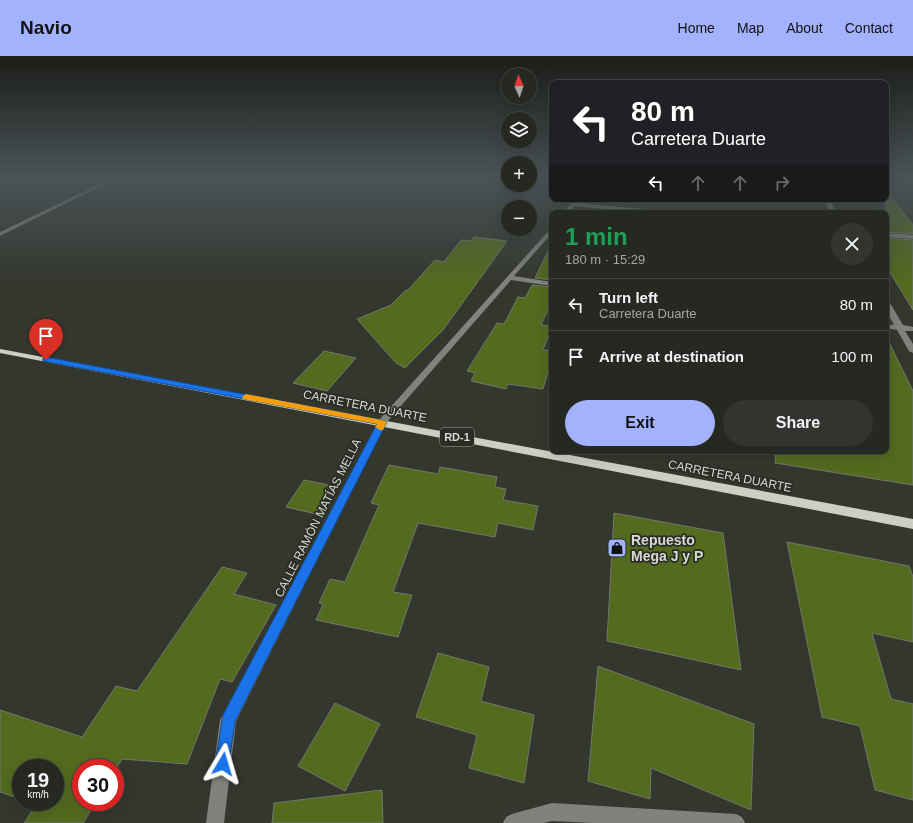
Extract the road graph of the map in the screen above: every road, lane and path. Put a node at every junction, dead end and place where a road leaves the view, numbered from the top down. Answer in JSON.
{"nodes":[{"id":1,"x":46,"y":212,"type":"edge"},
{"id":2,"x":549,"y":232,"type":"edge"},
{"id":3,"x":0,"y":234,"type":"edge"},
{"id":4,"x":889,"y":235,"type":"edge"},
{"id":5,"x":913,"y":237,"type":"edge"},
{"id":6,"x":510,"y":278,"type":"junction"},
{"id":7,"x":549,"y":284,"type":"edge"},
{"id":8,"x":889,"y":308,"type":"edge"},
{"id":9,"x":889,"y":326,"type":"edge"},
{"id":10,"x":901,"y":328,"type":"junction"},
{"id":11,"x":913,"y":329,"type":"edge"},
{"id":12,"x":0,"y":351,"type":"edge"},
{"id":13,"x":913,"y":351,"type":"edge"},
{"id":14,"x":382,"y":422,"type":"junction"},
{"id":15,"x":913,"y":524,"type":"edge"},
{"id":16,"x":215,"y":823,"type":"edge"},
{"id":17,"x":512,"y":823,"type":"edge"},
{"id":18,"x":736,"y":823,"type":"edge"}],
"edges":[{"from":1,"to":3,"type":"street"},
{"from":2,"to":6,"type":"street","name":"CALLE RAMÓN MATÍAS MELLA"},
{"from":4,"to":5,"type":"street"},
{"from":6,"to":7,"type":"street"},
{"from":6,"to":14,"type":"street","name":"CALLE RAMÓN MATÍAS MELLA"},
{"from":8,"to":10,"type":"street"},
{"from":9,"to":10,"type":"street"},
{"from":10,"to":11,"type":"street"},
{"from":10,"to":13,"type":"street"},
{"from":12,"to":14,"type":"main road","name":"CARRETERA DUARTE","number":"RD-1"},
{"from":14,"to":15,"type":"main road","name":"CARRETERA DUARTE","number":"RD-1"},
{"from":14,"to":16,"type":"street","name":"CALLE RAMÓN MATÍAS MELLA"},
{"from":17,"to":18,"type":"street"}]}
